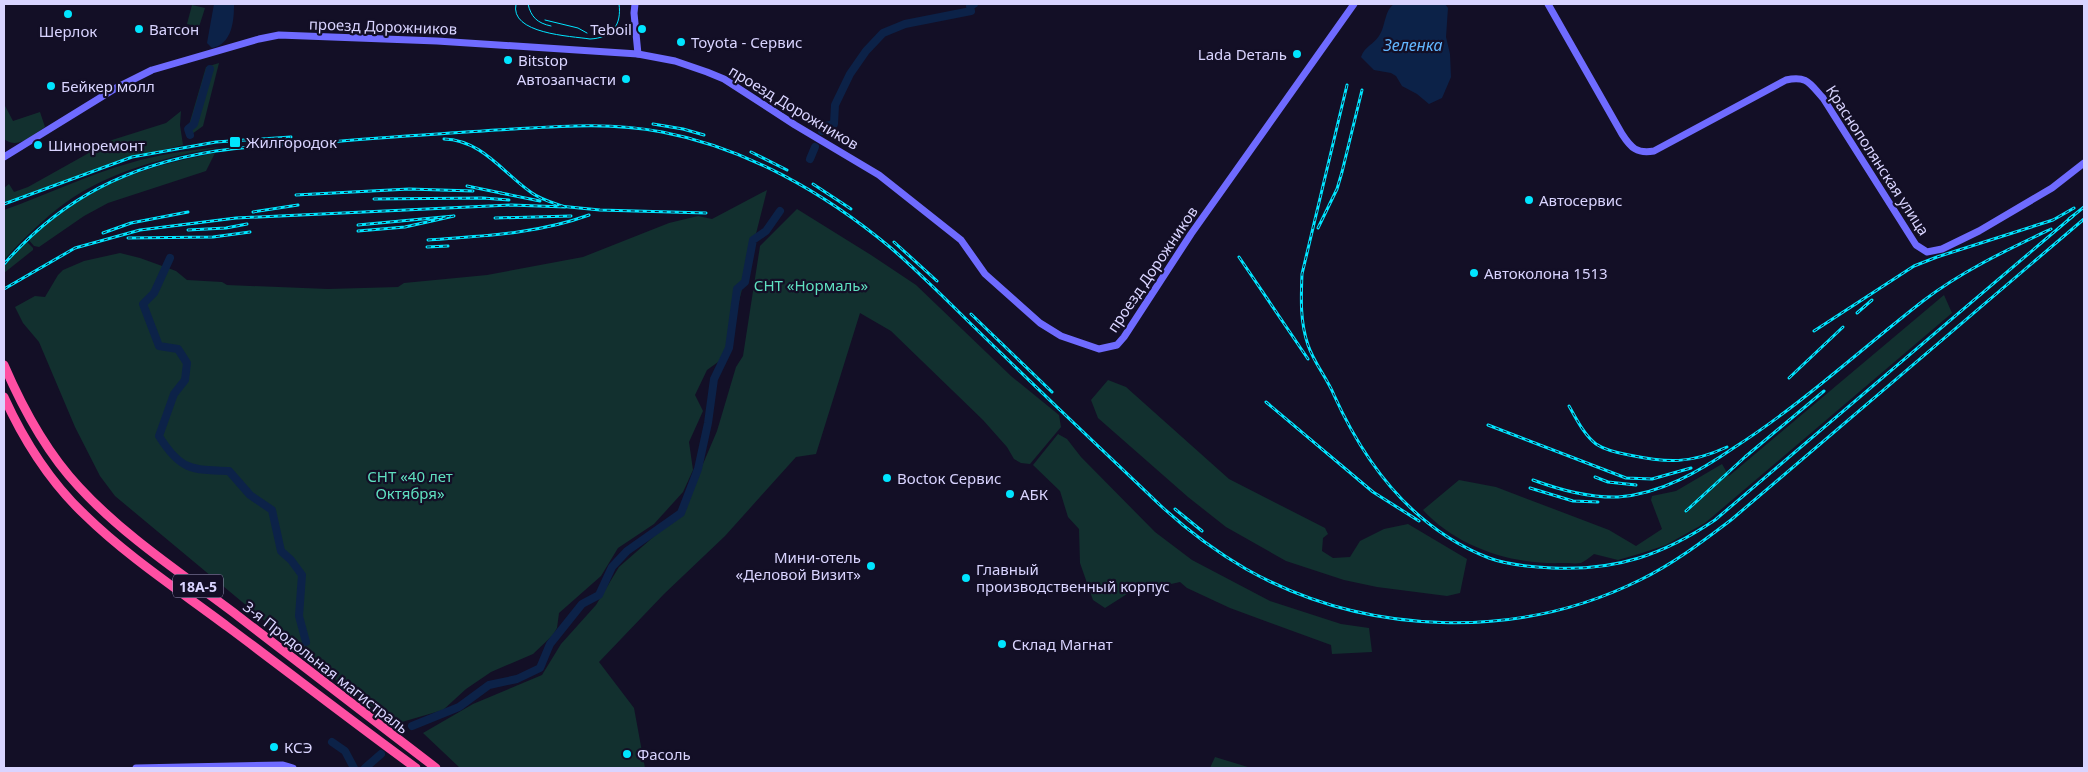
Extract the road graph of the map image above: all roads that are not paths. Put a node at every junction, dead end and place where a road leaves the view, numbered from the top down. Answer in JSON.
{"nodes":[{"id":1,"x":635,"y":4,"type":"edge"},
{"id":2,"x":1354,"y":4,"type":"edge"},
{"id":3,"x":1548,"y":4,"type":"edge"},
{"id":4,"x":638,"y":54,"type":"junction"},
{"id":5,"x":5,"y":154,"type":"edge"},
{"id":6,"x":2084,"y":163,"type":"edge"},
{"id":7,"x":4,"y":365,"type":"edge"},
{"id":8,"x":4,"y":397,"type":"edge"},
{"id":9,"x":136,"y":768,"type":"edge"},
{"id":10,"x":293,"y":768,"type":"edge"},
{"id":11,"x":416,"y":768,"type":"edge"},
{"id":12,"x":436,"y":768,"type":"edge"}],
"edges":[{"from":1,"to":4,"type":"main road"},
{"from":2,"to":4,"type":"main road","name":"проезд Дорожников"},
{"from":3,"to":6,"type":"main road","name":"Краснополянская улица"},
{"from":4,"to":5,"type":"main road","name":"проезд Дорожников"},
{"from":7,"to":12,"type":"highway","name":"3-я Продольная магистраль","number":"18А-5"},
{"from":8,"to":11,"type":"highway","name":"3-я Продольная магистраль","number":"18А-5"},
{"from":9,"to":10,"type":"main road"}]}
